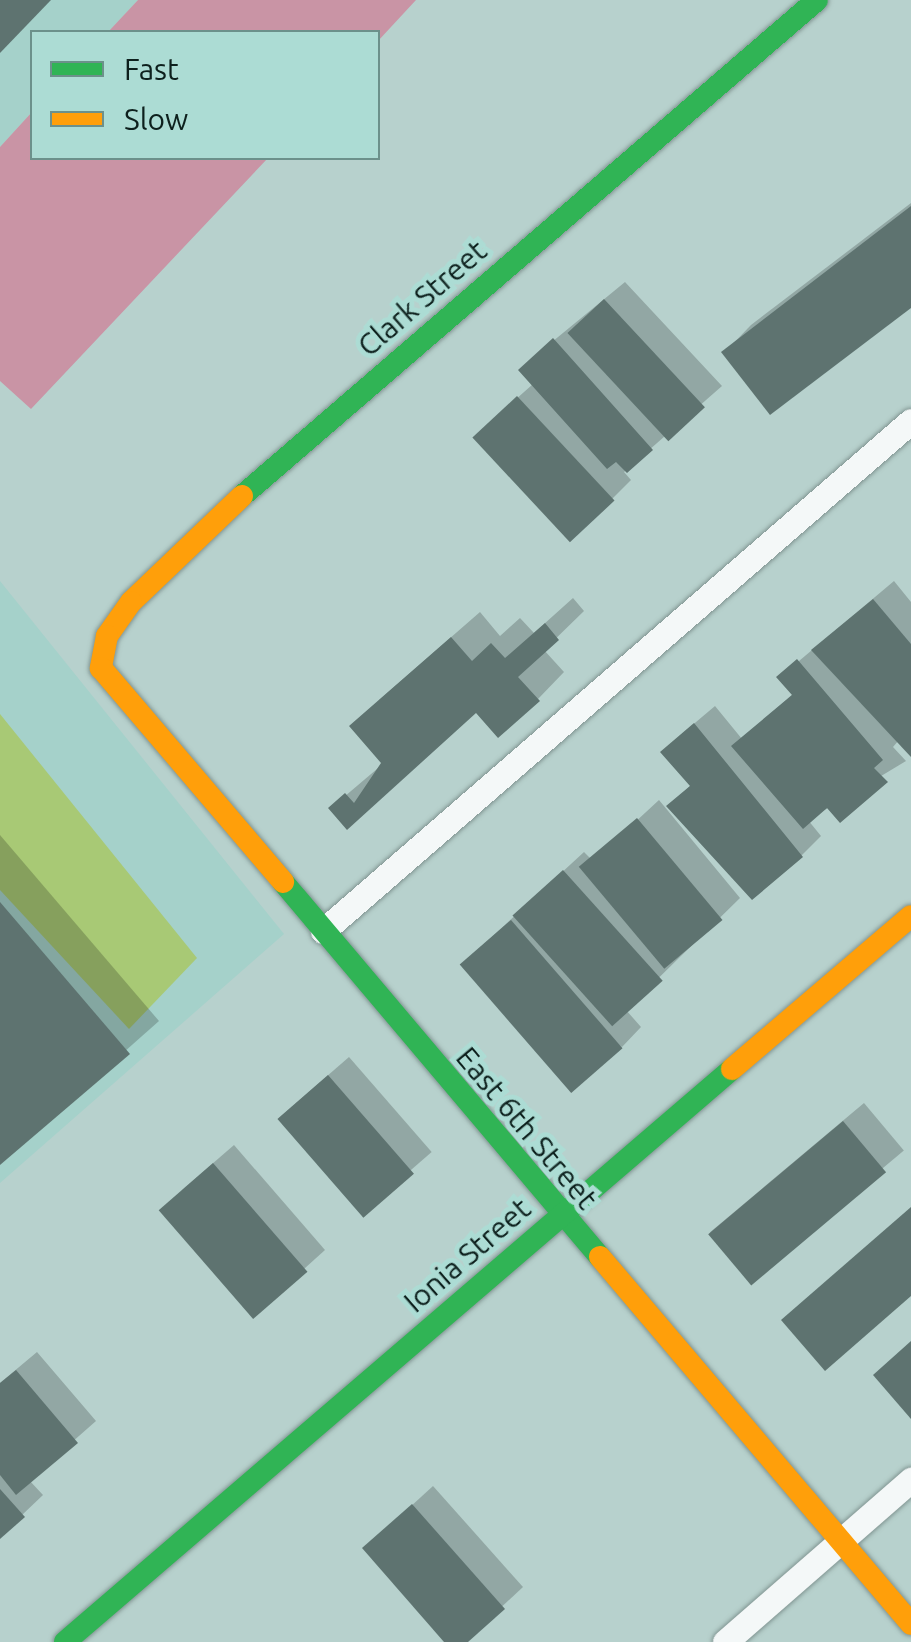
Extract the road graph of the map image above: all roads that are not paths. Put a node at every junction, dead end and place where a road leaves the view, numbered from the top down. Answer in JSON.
{"nodes":[{"id":1,"x":817,"y":0,"type":"edge"},
{"id":2,"x":911,"y":420,"type":"edge"},
{"id":3,"x":100,"y":668,"type":"joint"},
{"id":4,"x":911,"y":916,"type":"edge"},
{"id":5,"x":322,"y":932,"type":"junction"},
{"id":6,"x":559,"y":1214,"type":"junction"},
{"id":7,"x":911,"y":1480,"type":"edge"},
{"id":8,"x":839,"y":1540,"type":"junction"},
{"id":9,"x":911,"y":1624,"type":"edge"},
{"id":10,"x":65,"y":1642,"type":"edge"},
{"id":11,"x":725,"y":1642,"type":"edge"}],
"edges":[{"from":1,"to":3,"type":"street","name":"Clark Street"},
{"from":2,"to":5,"type":"lane"},
{"from":3,"to":5,"type":"street","name":"East 6th Street"},
{"from":4,"to":6,"type":"street","name":"Ionia Street"},
{"from":5,"to":6,"type":"street","name":"East 6th Street"},
{"from":6,"to":8,"type":"street","name":"East 6th Street"},
{"from":6,"to":10,"type":"street","name":"Ionia Street"},
{"from":7,"to":8,"type":"lane"},
{"from":8,"to":9,"type":"street","name":"East 6th Street"},
{"from":8,"to":11,"type":"lane"}]}
